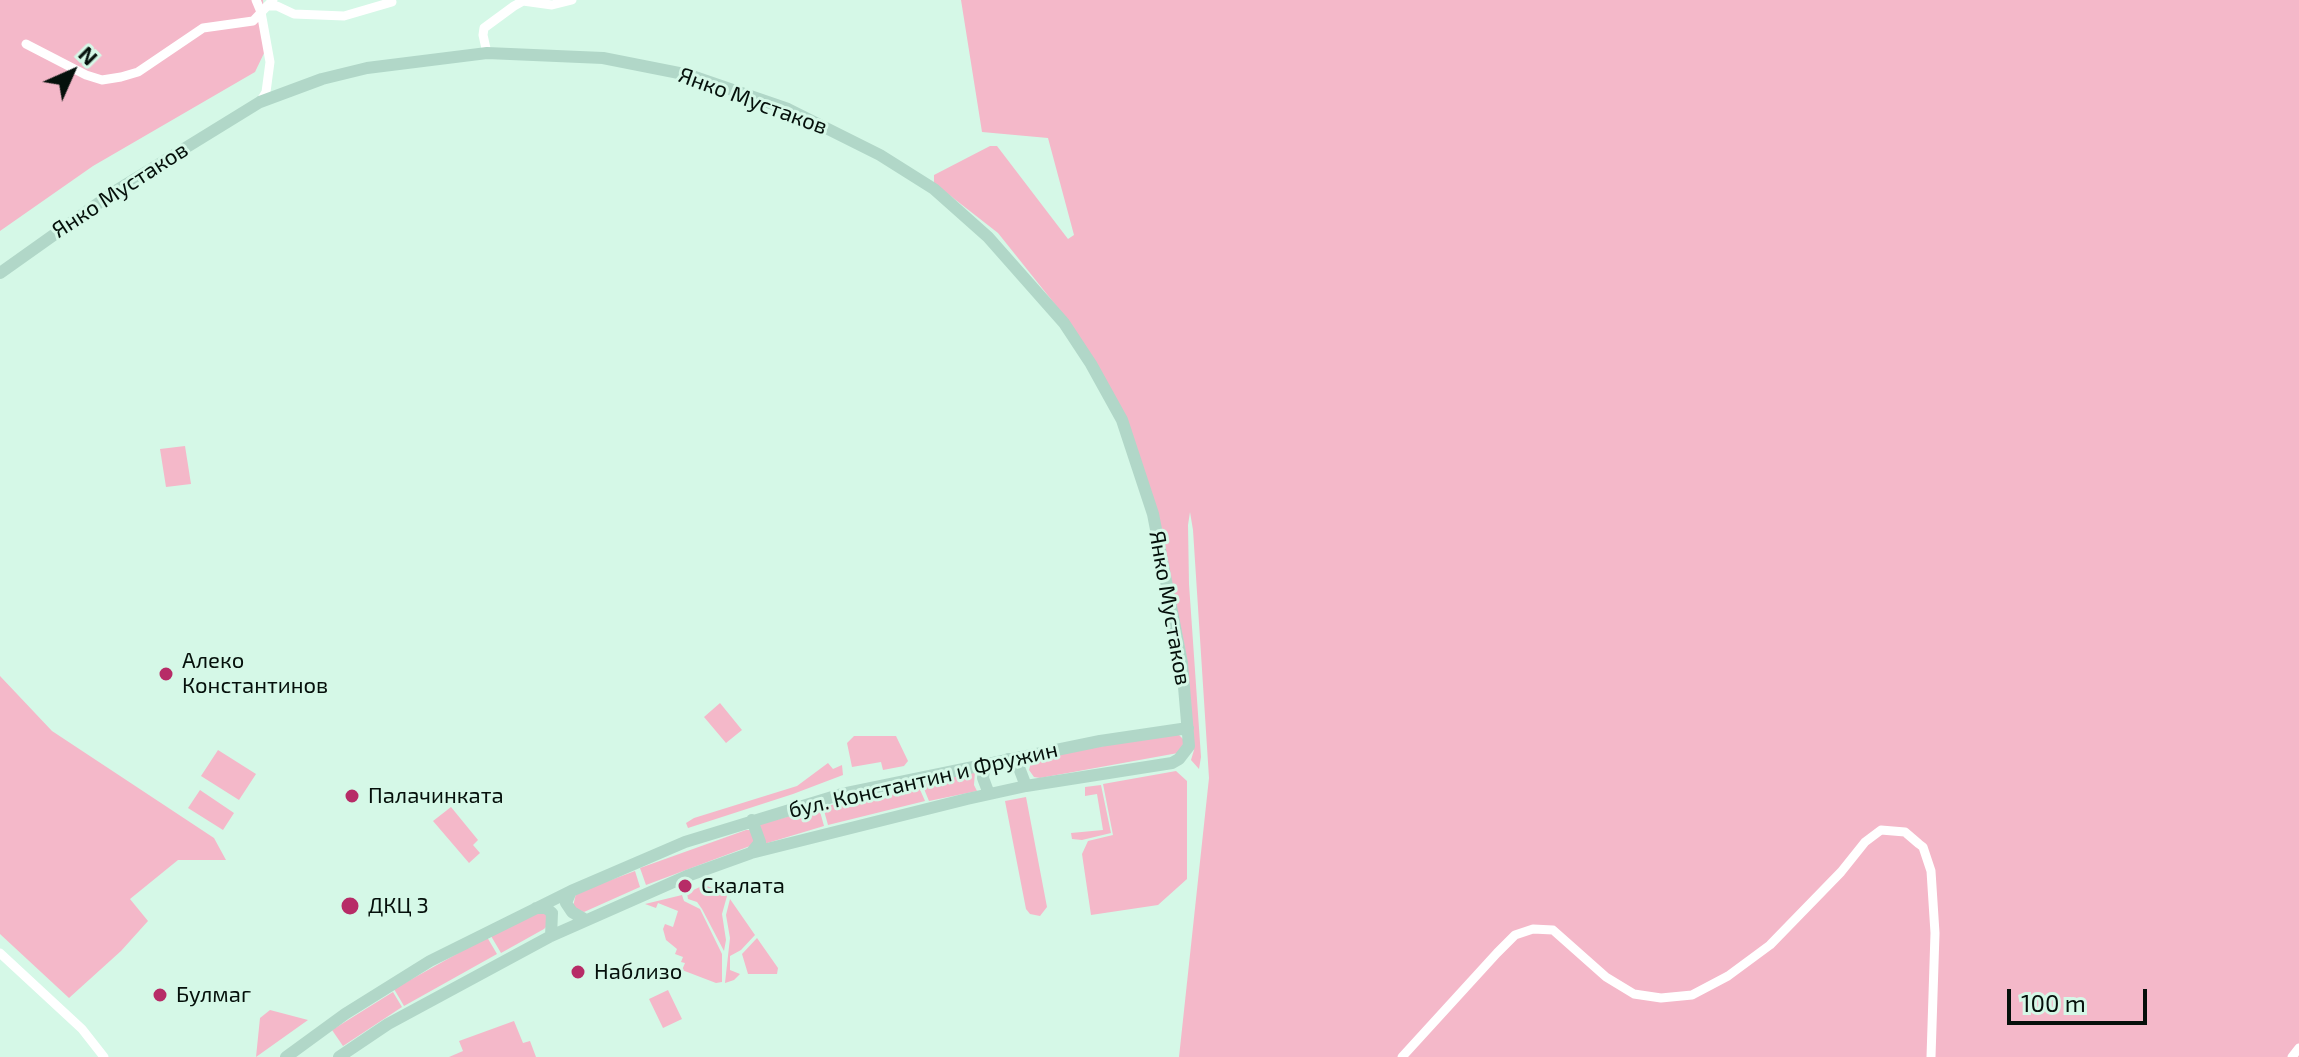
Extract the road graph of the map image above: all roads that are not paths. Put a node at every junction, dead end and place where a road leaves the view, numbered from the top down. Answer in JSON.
{"nodes":[{"id":1,"x":256,"y":0,"type":"edge"},
{"id":2,"x":572,"y":0,"type":"edge"},
{"id":3,"x":392,"y":2,"type":"edge"},
{"id":4,"x":267,"y":6,"type":"edge"},
{"id":5,"x":26,"y":44,"type":"dead end"},
{"id":6,"x":487,"y":53,"type":"junction"},
{"id":7,"x":260,"y":102,"type":"junction"},
{"id":8,"x":0,"y":273,"type":"edge"},
{"id":9,"x":1188,"y":728,"type":"junction"},
{"id":10,"x":1008,"y":759,"type":"junction"},
{"id":11,"x":985,"y":764,"type":"junction"},
{"id":12,"x":1021,"y":771,"type":"junction"},
{"id":13,"x":1026,"y":786,"type":"junction"},
{"id":14,"x":1011,"y":789,"type":"junction"},
{"id":15,"x":989,"y":794,"type":"junction"},
{"id":16,"x":752,"y":820,"type":"junction"},
{"id":17,"x":751,"y":853,"type":"junction"},
{"id":18,"x":571,"y":891,"type":"junction"},
{"id":19,"x":534,"y":908,"type":"junction"},
{"id":20,"x":584,"y":919,"type":"junction"},
{"id":21,"x":551,"y":936,"type":"junction"},
{"id":22,"x":0,"y":953,"type":"edge"},
{"id":23,"x":2299,"y":1048,"type":"edge"},
{"id":24,"x":104,"y":1057,"type":"edge"},
{"id":25,"x":286,"y":1057,"type":"edge"},
{"id":26,"x":339,"y":1057,"type":"edge"},
{"id":27,"x":1402,"y":1057,"type":"edge"},
{"id":28,"x":1931,"y":1057,"type":"edge"},
{"id":29,"x":2292,"y":1057,"type":"edge"}],
"edges":[{"from":1,"to":4,"type":"street"},
{"from":2,"to":6,"type":"street"},
{"from":3,"to":4,"type":"street"},
{"from":4,"to":5,"type":"street"},
{"from":4,"to":7,"type":"street"},
{"from":6,"to":7,"type":"street","name":"Янко Мустаков"},
{"from":6,"to":9,"type":"street","name":"Янко Мустаков"},
{"from":7,"to":8,"type":"street","name":"Янко Мустаков"},
{"from":9,"to":10,"type":"street","name":"бул. Константин и Фружин"},
{"from":9,"to":13,"type":"street","name":"бул. Константин и Фружин"},
{"from":10,"to":11,"type":"street","name":"бул. Константин и Фружин"},
{"from":10,"to":12,"type":"street"},
{"from":11,"to":15,"type":"street"},
{"from":11,"to":16,"type":"street","name":"бул. Константин и Фружин"},
{"from":12,"to":13,"type":"street"},
{"from":12,"to":14,"type":"street"},
{"from":13,"to":14,"type":"street","name":"бул. Константин и Фружин"},
{"from":14,"to":15,"type":"street"},
{"from":15,"to":17,"type":"street","name":"бул. Константин и Фружин"},
{"from":16,"to":17,"type":"street"},
{"from":16,"to":18,"type":"street","name":"бул. Константин и Фружин"},
{"from":17,"to":20,"type":"street","name":"бул. Константин и Фружин"},
{"from":18,"to":19,"type":"street","name":"бул. Константин и Фружин"},
{"from":18,"to":20,"type":"street"},
{"from":19,"to":21,"type":"street"},
{"from":19,"to":25,"type":"street","name":"бул. Константин и Фружин"},
{"from":20,"to":21,"type":"street","name":"бул. Константин и Фружин"},
{"from":21,"to":26,"type":"street","name":"бул. Константин и Фружин"},
{"from":22,"to":24,"type":"street"},
{"from":23,"to":29,"type":"street"},
{"from":27,"to":28,"type":"street"}]}
